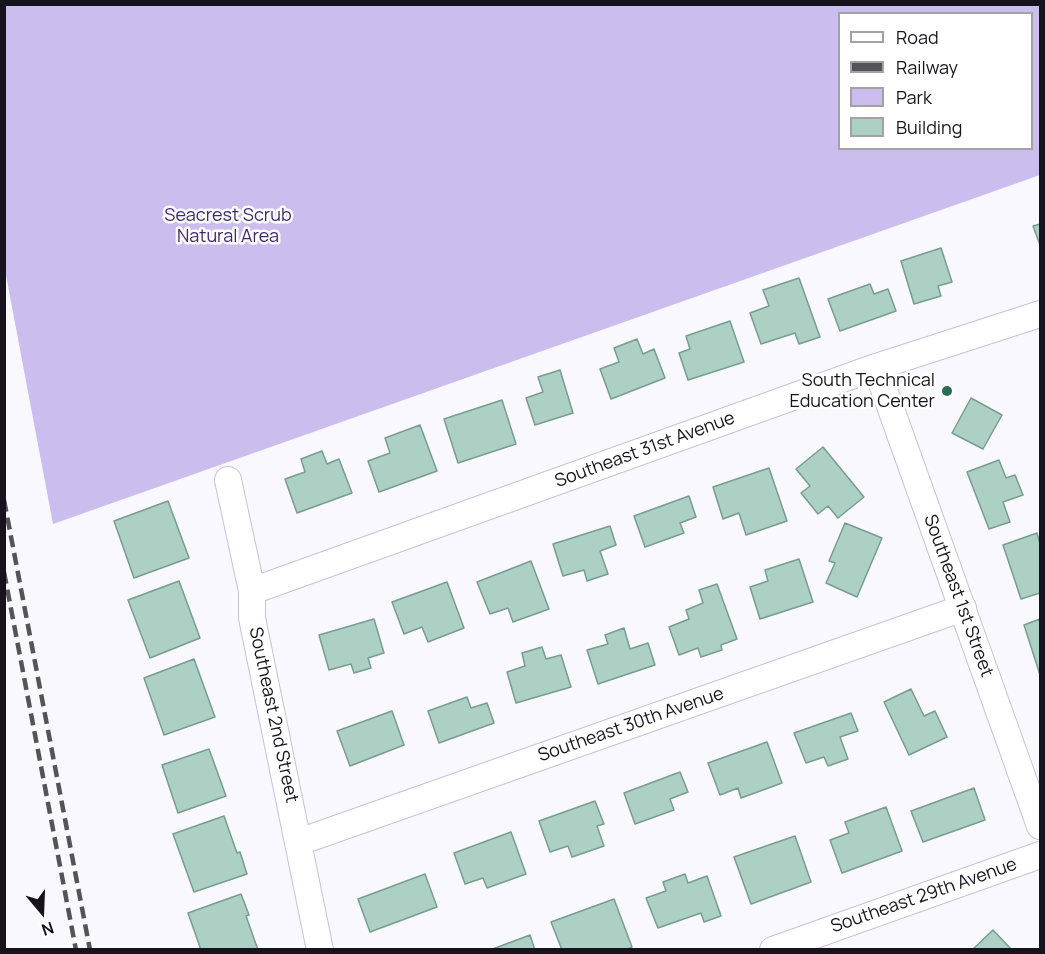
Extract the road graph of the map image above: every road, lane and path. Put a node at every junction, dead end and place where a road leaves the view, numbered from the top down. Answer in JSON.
{"nodes":[{"id":1,"x":1041,"y":314,"type":"edge"},
{"id":2,"x":876,"y":367,"type":"junction"},
{"id":3,"x":228,"y":480,"type":"dead end"},
{"id":4,"x":252,"y":591,"type":"junction"},
{"id":5,"x":963,"y":609,"type":"junction"},
{"id":6,"x":1041,"y":826,"type":"edge"},
{"id":7,"x":299,"y":842,"type":"junction"},
{"id":8,"x":1041,"y":855,"type":"edge"},
{"id":9,"x":320,"y":950,"type":"edge"},
{"id":10,"x":773,"y":950,"type":"edge"}],
"edges":[{"from":1,"to":2,"type":"street","name":"Southeast 31st Avenue"},
{"from":2,"to":4,"type":"street","name":"Southeast 31st Avenue"},
{"from":2,"to":5,"type":"street","name":"Southeast 1st Street"},
{"from":3,"to":4,"type":"street","name":"Southeast 2nd Street"},
{"from":4,"to":7,"type":"street","name":"Southeast 2nd Street"},
{"from":5,"to":6,"type":"street","name":"Southeast 1st Street"},
{"from":5,"to":7,"type":"street","name":"Southeast 30th Avenue"},
{"from":7,"to":9,"type":"street","name":"Southeast 2nd Street"},
{"from":8,"to":10,"type":"street","name":"Southeast 29th Avenue"}]}
